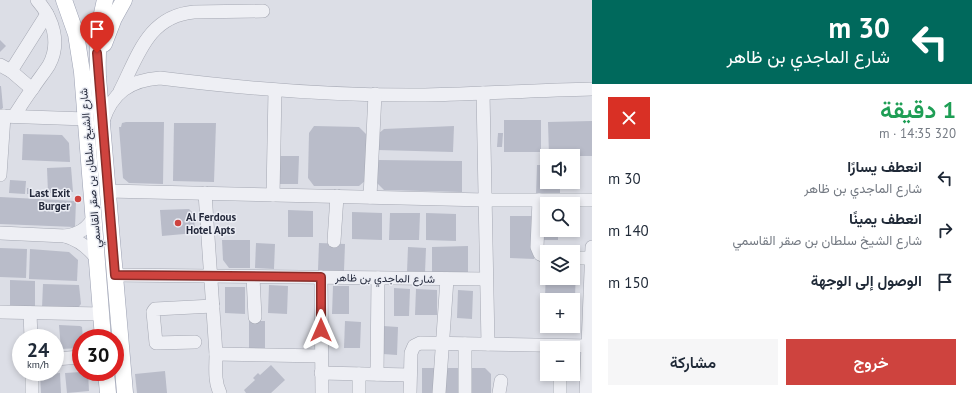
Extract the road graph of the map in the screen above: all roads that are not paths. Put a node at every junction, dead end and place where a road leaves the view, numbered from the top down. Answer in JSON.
{"nodes":[{"id":1,"x":38,"y":0,"type":"edge"},
{"id":2,"x":64,"y":0,"type":"edge"},
{"id":3,"x":105,"y":0,"type":"edge"},
{"id":4,"x":124,"y":0,"type":"edge"},
{"id":5,"x":263,"y":12,"type":"dead end"},
{"id":6,"x":47,"y":14,"type":"junction"},
{"id":7,"x":6,"y":68,"type":"edge"},
{"id":8,"x":98,"y":77,"type":"junction"},
{"id":9,"x":32,"y":89,"type":"junction"},
{"id":10,"x":592,"y":89,"type":"edge"},
{"id":11,"x":275,"y":90,"type":"junction"},
{"id":12,"x":119,"y":93,"type":"junction"},
{"id":13,"x":483,"y":93,"type":"junction"},
{"id":14,"x":375,"y":94,"type":"junction"},
{"id":15,"x":6,"y":116,"type":"edge"},
{"id":16,"x":86,"y":119,"type":"junction"},
{"id":17,"x":102,"y":121,"type":"junction"},
{"id":18,"x":0,"y":175,"type":"edge"},
{"id":19,"x":108,"y":191,"type":"junction"},
{"id":20,"x":205,"y":193,"type":"junction"},
{"id":21,"x":273,"y":194,"type":"junction"},
{"id":22,"x":337,"y":196,"type":"junction"},
{"id":23,"x":370,"y":197,"type":"junction"},
{"id":24,"x":485,"y":200,"type":"junction"},
{"id":25,"x":539,"y":200,"type":"junction"},
{"id":26,"x":592,"y":200,"type":"edge"},
{"id":27,"x":94,"y":217,"type":"junction"},
{"id":28,"x":0,"y":233,"type":"edge"},
{"id":29,"x":65,"y":236,"type":"junction"},
{"id":30,"x":334,"y":241,"type":"dead end"},
{"id":31,"x":592,"y":247,"type":"edge"},
{"id":32,"x":540,"y":254,"type":"edge"},
{"id":33,"x":580,"y":258,"type":"edge"},
{"id":34,"x":592,"y":258,"type":"edge"},
{"id":35,"x":97,"y":259,"type":"junction"},
{"id":36,"x":115,"y":275,"type":"junction"},
{"id":37,"x":211,"y":276,"type":"junction"},
{"id":38,"x":253,"y":277,"type":"junction"},
{"id":39,"x":321,"y":277,"type":"junction"},
{"id":40,"x":378,"y":278,"type":"junction"},
{"id":41,"x":447,"y":279,"type":"junction"},
{"id":42,"x":486,"y":279,"type":"junction"},
{"id":43,"x":591,"y":285,"type":"edge"},
{"id":44,"x":213,"y":306,"type":"junction"},
{"id":45,"x":0,"y":312,"type":"edge"},
{"id":46,"x":30,"y":313,"type":"junction"},
{"id":47,"x":102,"y":314,"type":"junction"},
{"id":48,"x":254,"y":317,"type":"dead end"},
{"id":49,"x":31,"y":329,"type":"edge"},
{"id":50,"x":103,"y":329,"type":"edge"},
{"id":51,"x":195,"y":342,"type":"dead end"},
{"id":52,"x":443,"y":343,"type":"junction"},
{"id":53,"x":465,"y":344,"type":"junction"},
{"id":54,"x":488,"y":344,"type":"junction"},
{"id":55,"x":540,"y":346,"type":"edge"},
{"id":56,"x":580,"y":346,"type":"edge"},
{"id":57,"x":588,"y":346,"type":"junction"},
{"id":58,"x":216,"y":354,"type":"junction"},
{"id":59,"x":321,"y":356,"type":"junction"},
{"id":60,"x":590,"y":362,"type":"edge"},
{"id":61,"x":322,"y":374,"type":"junction"},
{"id":62,"x":359,"y":374,"type":"junction"},
{"id":63,"x":377,"y":374,"type":"junction"},
{"id":64,"x":410,"y":375,"type":"junction"},
{"id":65,"x":32,"y":381,"type":"edge"},
{"id":66,"x":107,"y":381,"type":"edge"},
{"id":67,"x":560,"y":381,"type":"edge"},
{"id":68,"x":32,"y":393,"type":"edge"},
{"id":69,"x":108,"y":393,"type":"edge"},
{"id":70,"x":125,"y":393,"type":"edge"},
{"id":71,"x":220,"y":393,"type":"edge"},
{"id":72,"x":229,"y":393,"type":"edge"},
{"id":73,"x":322,"y":393,"type":"edge"},
{"id":74,"x":358,"y":393,"type":"edge"},
{"id":75,"x":410,"y":393,"type":"edge"},
{"id":76,"x":439,"y":393,"type":"edge"},
{"id":77,"x":465,"y":393,"type":"edge"},
{"id":78,"x":560,"y":393,"type":"edge"},
{"id":79,"x":586,"y":393,"type":"edge"}],
"edges":[{"from":1,"to":6,"type":"street"},
{"from":2,"to":16,"type":"main road","name":"شارع الشيخ سلطان بن صقر القاسمي"},
{"from":3,"to":8,"type":"main road","name":"شارع الشيخ سلطان بن صقر القاسمي"},
{"from":4,"to":8,"type":"main road"},
{"from":5,"to":12,"type":"street"},
{"from":6,"to":7,"type":"street"},
{"from":6,"to":9,"type":"street"},
{"from":7,"to":9,"type":"street"},
{"from":8,"to":17,"type":"main road","name":"شارع الشيخ سلطان بن صقر القاسمي"},
{"from":9,"to":15,"type":"street"},
{"from":10,"to":13,"type":"street"},
{"from":11,"to":12,"type":"street"},
{"from":11,"to":14,"type":"street"},
{"from":11,"to":21,"type":"street"},
{"from":12,"to":17,"type":"street"},
{"from":13,"to":14,"type":"street"},
{"from":13,"to":24,"type":"street"},
{"from":14,"to":23,"type":"street"},
{"from":15,"to":16,"type":"street"},
{"from":15,"to":18,"type":"street"},
{"from":16,"to":27,"type":"main road","name":"شارع الشيخ سلطان بن صقر القاسمي"},
{"from":17,"to":19,"type":"main road","name":"شارع الشيخ سلطان بن صقر القاسمي"},
{"from":19,"to":20,"type":"street"},
{"from":19,"to":36,"type":"main road","name":"شارع الشيخ سلطان بن صقر القاسمي"},
{"from":20,"to":21,"type":"street"},
{"from":20,"to":37,"type":"street"},
{"from":21,"to":22,"type":"street"},
{"from":22,"to":23,"type":"street"},
{"from":22,"to":30,"type":"street"},
{"from":23,"to":24,"type":"street"},
{"from":24,"to":25,"type":"street"},
{"from":24,"to":42,"type":"street"},
{"from":25,"to":26,"type":"street"},
{"from":25,"to":32,"type":"street"},
{"from":27,"to":29,"type":"street"},
{"from":27,"to":35,"type":"main road","name":"شارع الشيخ سلطان بن صقر القاسمي"},
{"from":28,"to":29,"type":"street"},
{"from":29,"to":35,"type":"street"},
{"from":31,"to":34,"type":"street"},
{"from":33,"to":34,"type":"street"},
{"from":34,"to":43,"type":"street"},
{"from":35,"to":47,"type":"main road","name":"شارع الشيخ سلطان بن صقر القاسمي"},
{"from":36,"to":37,"type":"street","name":"شارع الماجدي بن ظاهر"},
{"from":36,"to":70,"type":"main road","name":"شارع الشيخ سلطان بن صقر القاسمي"},
{"from":37,"to":38,"type":"street","name":"شارع الماجدي بن ظاهر"},
{"from":37,"to":44,"type":"street"},
{"from":38,"to":39,"type":"street","name":"شارع الماجدي بن ظاهر"},
{"from":38,"to":48,"type":"street"},
{"from":39,"to":40,"type":"street","name":"شارع الماجدي بن ظاهر"},
{"from":39,"to":59,"type":"street"},
{"from":40,"to":41,"type":"street","name":"شارع الماجدي بن ظاهر"},
{"from":40,"to":63,"type":"street"},
{"from":41,"to":42,"type":"street","name":"شارع الماجدي بن ظاهر"},
{"from":41,"to":52,"type":"street"},
{"from":42,"to":54,"type":"street"},
{"from":43,"to":57,"type":"street"},
{"from":44,"to":51,"type":"street"},
{"from":44,"to":58,"type":"street"},
{"from":45,"to":46,"type":"street"},
{"from":46,"to":47,"type":"street"},
{"from":46,"to":49,"type":"street"},
{"from":47,"to":50,"type":"main road","name":"شارع الشيخ سلطان بن صقر القاسمي"},
{"from":52,"to":53,"type":"street"},
{"from":52,"to":64,"type":"street"},
{"from":52,"to":76,"type":"street"},
{"from":53,"to":54,"type":"street"},
{"from":53,"to":77,"type":"street"},
{"from":54,"to":55,"type":"street"},
{"from":56,"to":57,"type":"street"},
{"from":57,"to":60,"type":"street"},
{"from":58,"to":59,"type":"street"},
{"from":58,"to":71,"type":"street"},
{"from":58,"to":72,"type":"street"},
{"from":59,"to":61,"type":"street"},
{"from":60,"to":79,"type":"street"},
{"from":61,"to":62,"type":"street"},
{"from":61,"to":73,"type":"street"},
{"from":62,"to":63,"type":"street"},
{"from":62,"to":74,"type":"street"},
{"from":63,"to":64,"type":"street"},
{"from":64,"to":75,"type":"street"},
{"from":65,"to":68,"type":"street"},
{"from":66,"to":69,"type":"main road"},
{"from":67,"to":78,"type":"street"}]}
